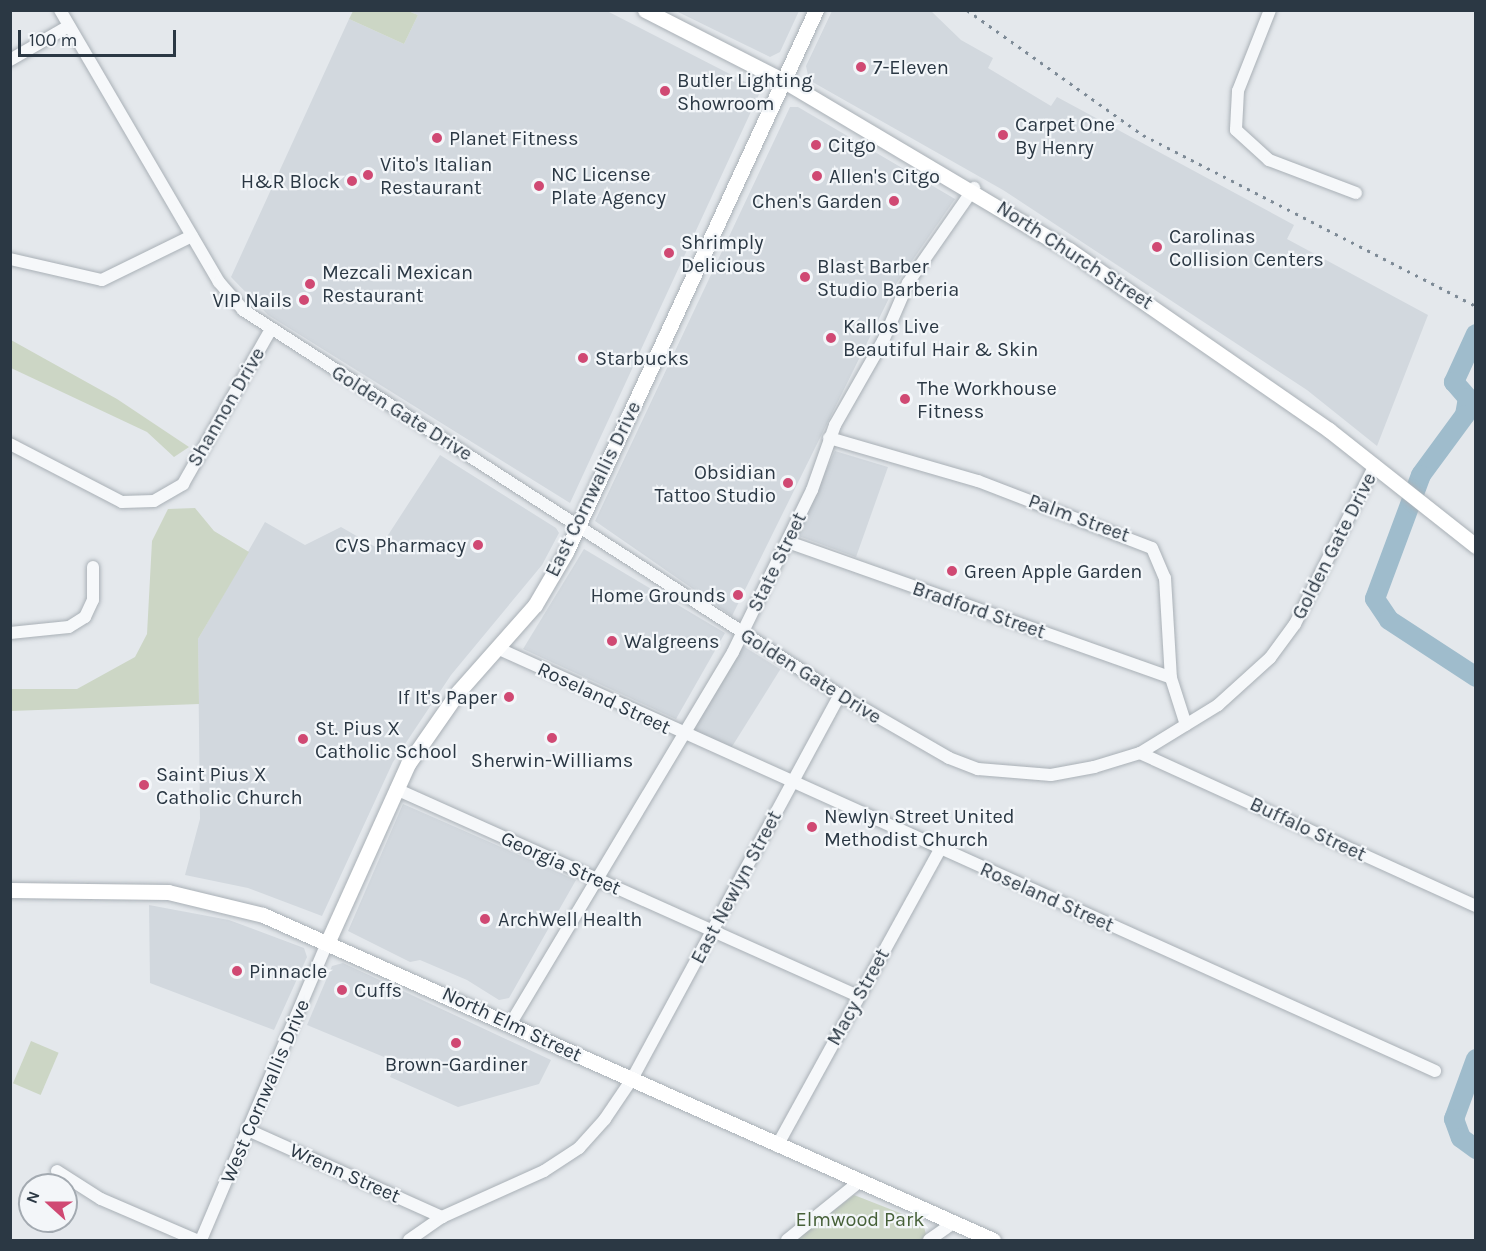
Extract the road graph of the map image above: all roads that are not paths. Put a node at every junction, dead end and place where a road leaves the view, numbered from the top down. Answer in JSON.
{"nodes":[{"id":1,"x":60,"y":10,"type":"edge"},
{"id":2,"x":645,"y":10,"type":"edge"},
{"id":3,"x":816,"y":10,"type":"edge"},
{"id":4,"x":1270,"y":10,"type":"edge"},
{"id":5,"x":69,"y":26,"type":"junction"},
{"id":6,"x":10,"y":60,"type":"edge"},
{"id":7,"x":784,"y":81,"type":"junction"},
{"id":8,"x":974,"y":188,"type":"junction"},
{"id":9,"x":1356,"y":193,"type":"dead end"},
{"id":10,"x":192,"y":236,"type":"junction"},
{"id":11,"x":10,"y":259,"type":"edge"},
{"id":12,"x":270,"y":331,"type":"junction"},
{"id":13,"x":829,"y":438,"type":"junction"},
{"id":14,"x":10,"y":444,"type":"edge"},
{"id":15,"x":1375,"y":465,"type":"junction"},
{"id":16,"x":579,"y":526,"type":"junction"},
{"id":17,"x":788,"y":542,"type":"junction"},
{"id":18,"x":1476,"y":546,"type":"edge"},
{"id":19,"x":93,"y":567,"type":"dead end"},
{"id":20,"x":10,"y":633,"type":"edge"},
{"id":21,"x":743,"y":633,"type":"junction"},
{"id":22,"x":497,"y":648,"type":"junction"},
{"id":23,"x":1171,"y":678,"type":"junction"},
{"id":24,"x":840,"y":695,"type":"junction"},
{"id":25,"x":1186,"y":725,"type":"junction"},
{"id":26,"x":683,"y":735,"type":"junction"},
{"id":27,"x":1140,"y":753,"type":"junction"},
{"id":28,"x":791,"y":784,"type":"junction"},
{"id":29,"x":396,"y":789,"type":"junction"},
{"id":30,"x":939,"y":849,"type":"junction"},
{"id":31,"x":596,"y":878,"type":"junction"},
{"id":32,"x":10,"y":890,"type":"edge"},
{"id":33,"x":1476,"y":906,"type":"edge"},
{"id":34,"x":712,"y":932,"type":"junction"},
{"id":35,"x":328,"y":941,"type":"junction"},
{"id":36,"x":858,"y":996,"type":"junction"},
{"id":37,"x":511,"y":1023,"type":"junction"},
{"id":38,"x":1435,"y":1071,"type":"dead end"},
{"id":39,"x":632,"y":1079,"type":"junction"},
{"id":40,"x":248,"y":1130,"type":"junction"},
{"id":41,"x":777,"y":1146,"type":"junction"},
{"id":42,"x":57,"y":1171,"type":"dead end"},
{"id":43,"x":860,"y":1181,"type":"junction"},
{"id":44,"x":442,"y":1216,"type":"junction"},
{"id":45,"x":953,"y":1223,"type":"junction"},
{"id":46,"x":196,"y":1240,"type":"edge"},
{"id":47,"x":201,"y":1240,"type":"edge"},
{"id":48,"x":409,"y":1240,"type":"edge"},
{"id":49,"x":787,"y":1240,"type":"edge"},
{"id":50,"x":929,"y":1240,"type":"edge"},
{"id":51,"x":993,"y":1240,"type":"edge"}],
"edges":[{"from":1,"to":5,"type":"street","name":"Golden Gate Drive"},
{"from":2,"to":7,"type":"main road","name":"North Church Street"},
{"from":3,"to":7,"type":"main road","name":"East Cornwallis Drive"},
{"from":4,"to":9,"type":"street"},
{"from":5,"to":6,"type":"street"},
{"from":5,"to":10,"type":"street","name":"Golden Gate Drive"},
{"from":7,"to":8,"type":"main road","name":"North Church Street"},
{"from":7,"to":16,"type":"main road","name":"East Cornwallis Drive"},
{"from":8,"to":13,"type":"street","name":"State Street"},
{"from":8,"to":15,"type":"main road","name":"North Church Street"},
{"from":10,"to":11,"type":"street"},
{"from":10,"to":12,"type":"street","name":"Golden Gate Drive"},
{"from":12,"to":14,"type":"street","name":"Shannon Drive"},
{"from":12,"to":16,"type":"street","name":"Golden Gate Drive"},
{"from":13,"to":17,"type":"street","name":"State Street"},
{"from":13,"to":23,"type":"street","name":"Palm Street"},
{"from":15,"to":18,"type":"main road","name":"North Church Street"},
{"from":15,"to":25,"type":"street","name":"Golden Gate Drive"},
{"from":16,"to":21,"type":"street","name":"Golden Gate Drive"},
{"from":16,"to":22,"type":"main road","name":"East Cornwallis Drive"},
{"from":17,"to":21,"type":"street","name":"State Street"},
{"from":17,"to":23,"type":"street","name":"Bradford Street"},
{"from":19,"to":20,"type":"street"},
{"from":21,"to":24,"type":"street","name":"Golden Gate Drive"},
{"from":21,"to":26,"type":"street","name":"State Street"},
{"from":22,"to":26,"type":"street","name":"Roseland Street"},
{"from":22,"to":29,"type":"main road","name":"East Cornwallis Drive"},
{"from":23,"to":25,"type":"street","name":"Palm Street"},
{"from":24,"to":27,"type":"street","name":"Golden Gate Drive"},
{"from":24,"to":28,"type":"street","name":"East Newlyn Street"},
{"from":25,"to":27,"type":"street","name":"Golden Gate Drive"},
{"from":26,"to":28,"type":"street","name":"Roseland Street"},
{"from":26,"to":31,"type":"street","name":"State Street"},
{"from":27,"to":33,"type":"street","name":"Buffalo Street"},
{"from":28,"to":30,"type":"street","name":"Roseland Street"},
{"from":28,"to":34,"type":"street","name":"East Newlyn Street"},
{"from":29,"to":31,"type":"street","name":"Georgia Street"},
{"from":29,"to":35,"type":"main road","name":"East Cornwallis Drive"},
{"from":30,"to":36,"type":"street","name":"Macy Street"},
{"from":30,"to":38,"type":"street","name":"Roseland Street"},
{"from":31,"to":34,"type":"street","name":"Georgia Street"},
{"from":31,"to":37,"type":"street","name":"State Street"},
{"from":32,"to":35,"type":"main road","name":"North Elm Street"},
{"from":34,"to":36,"type":"street","name":"Georgia Street"},
{"from":34,"to":39,"type":"street","name":"East Newlyn Street"},
{"from":35,"to":37,"type":"main road","name":"North Elm Street"},
{"from":35,"to":40,"type":"street","name":"West Cornwallis Drive"},
{"from":36,"to":41,"type":"street","name":"Macy Street"},
{"from":37,"to":39,"type":"main road","name":"North Elm Street"},
{"from":39,"to":41,"type":"main road","name":"North Elm Street"},
{"from":39,"to":44,"type":"street","name":"East Newlyn Street"},
{"from":40,"to":44,"type":"street","name":"Wrenn Street"},
{"from":40,"to":47,"type":"street","name":"West Cornwallis Drive"},
{"from":41,"to":43,"type":"main road","name":"North Elm Street"},
{"from":42,"to":46,"type":"street"},
{"from":43,"to":45,"type":"main road","name":"North Elm Street"},
{"from":43,"to":49,"type":"street"},
{"from":44,"to":48,"type":"street","name":"East Newlyn Street"},
{"from":45,"to":50,"type":"street"},
{"from":45,"to":51,"type":"main road","name":"North Elm Street"}]}
